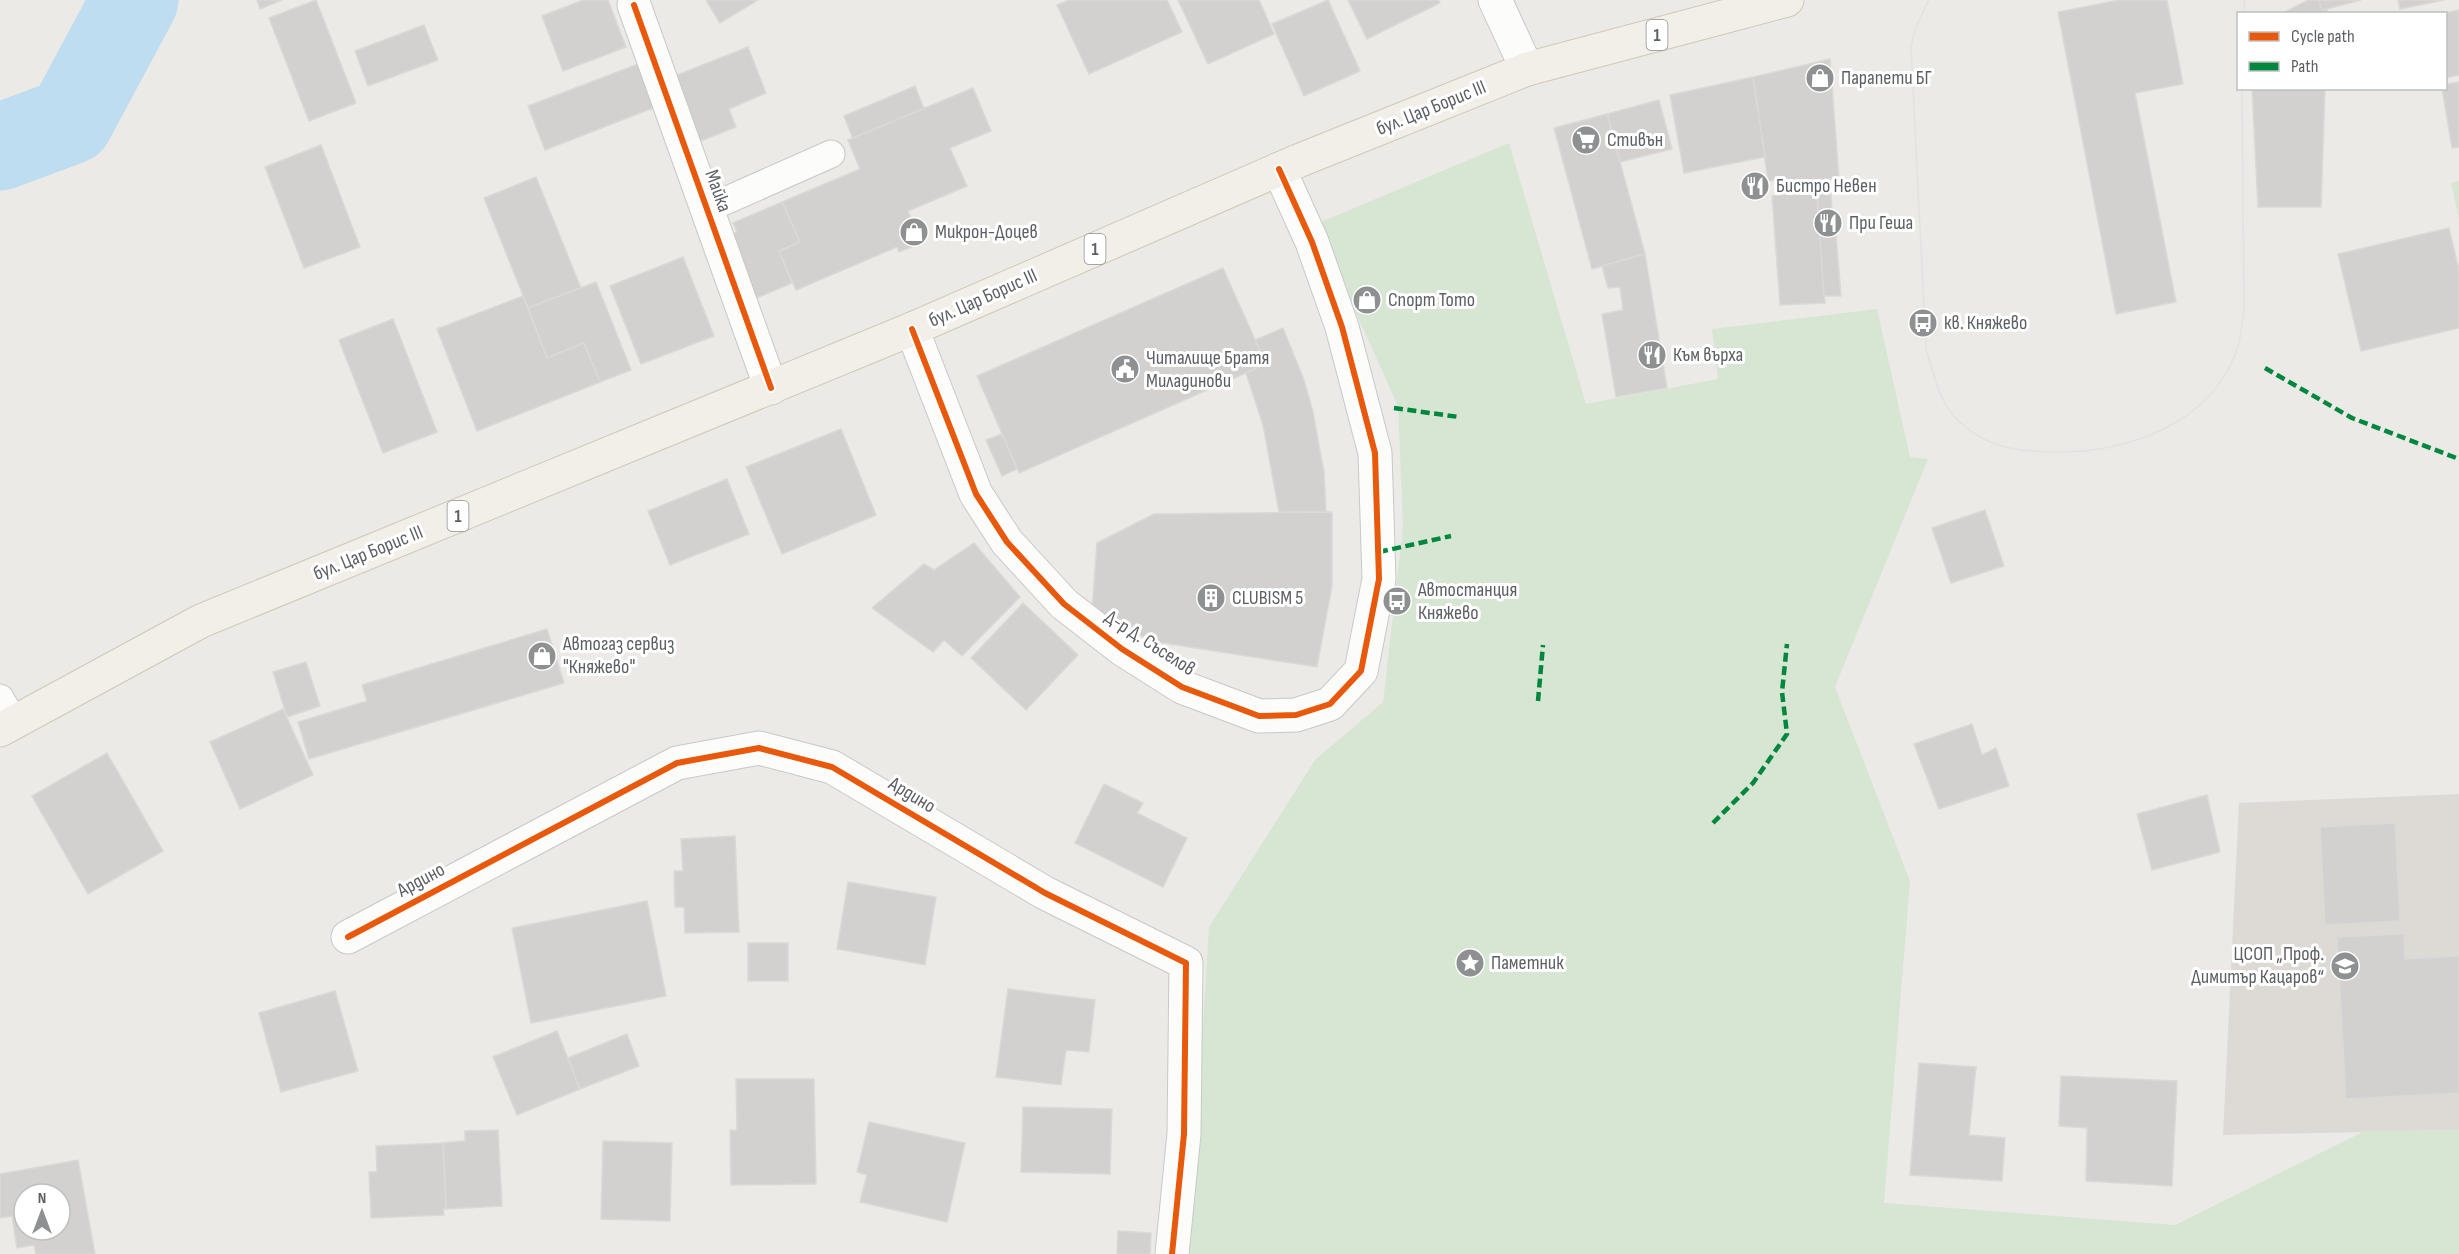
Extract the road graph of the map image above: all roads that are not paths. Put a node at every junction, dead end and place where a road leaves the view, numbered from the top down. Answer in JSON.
{"nodes":[{"id":1,"x":1495,"y":0,"type":"edge"},
{"id":2,"x":1787,"y":0,"type":"edge"},
{"id":3,"x":634,"y":5,"type":"dead end"},
{"id":4,"x":1527,"y":69,"type":"junction"},
{"id":5,"x":831,"y":154,"type":"dead end"},
{"id":6,"x":1279,"y":170,"type":"junction"},
{"id":7,"x":707,"y":209,"type":"junction"},
{"id":8,"x":912,"y":330,"type":"junction"},
{"id":9,"x":771,"y":388,"type":"junction"},
{"id":10,"x":5,"y":717,"type":"edge"},
{"id":11,"x":348,"y":937,"type":"dead end"},
{"id":12,"x":1172,"y":1254,"type":"edge"}],
"edges":[{"from":1,"to":4,"type":"street"},
{"from":2,"to":4,"type":"main road","name":"бул. Цар Борис III","number":"1"},
{"from":3,"to":7,"type":"street","name":"Майка"},
{"from":4,"to":6,"type":"main road","name":"бул. Цар Борис III","number":"1"},
{"from":5,"to":7,"type":"lane"},
{"from":6,"to":8,"type":"main road","name":"бул. Цар Борис III","number":"1"},
{"from":6,"to":8,"type":"street","name":"Д-р Д. Съселов"},
{"from":7,"to":9,"type":"street","name":"Майка"},
{"from":8,"to":9,"type":"main road","name":"бул. Цар Борис III","number":"1"},
{"from":9,"to":10,"type":"main road","name":"бул. Цар Борис III","number":"1"},
{"from":11,"to":12,"type":"street","name":"Ардино"}]}
